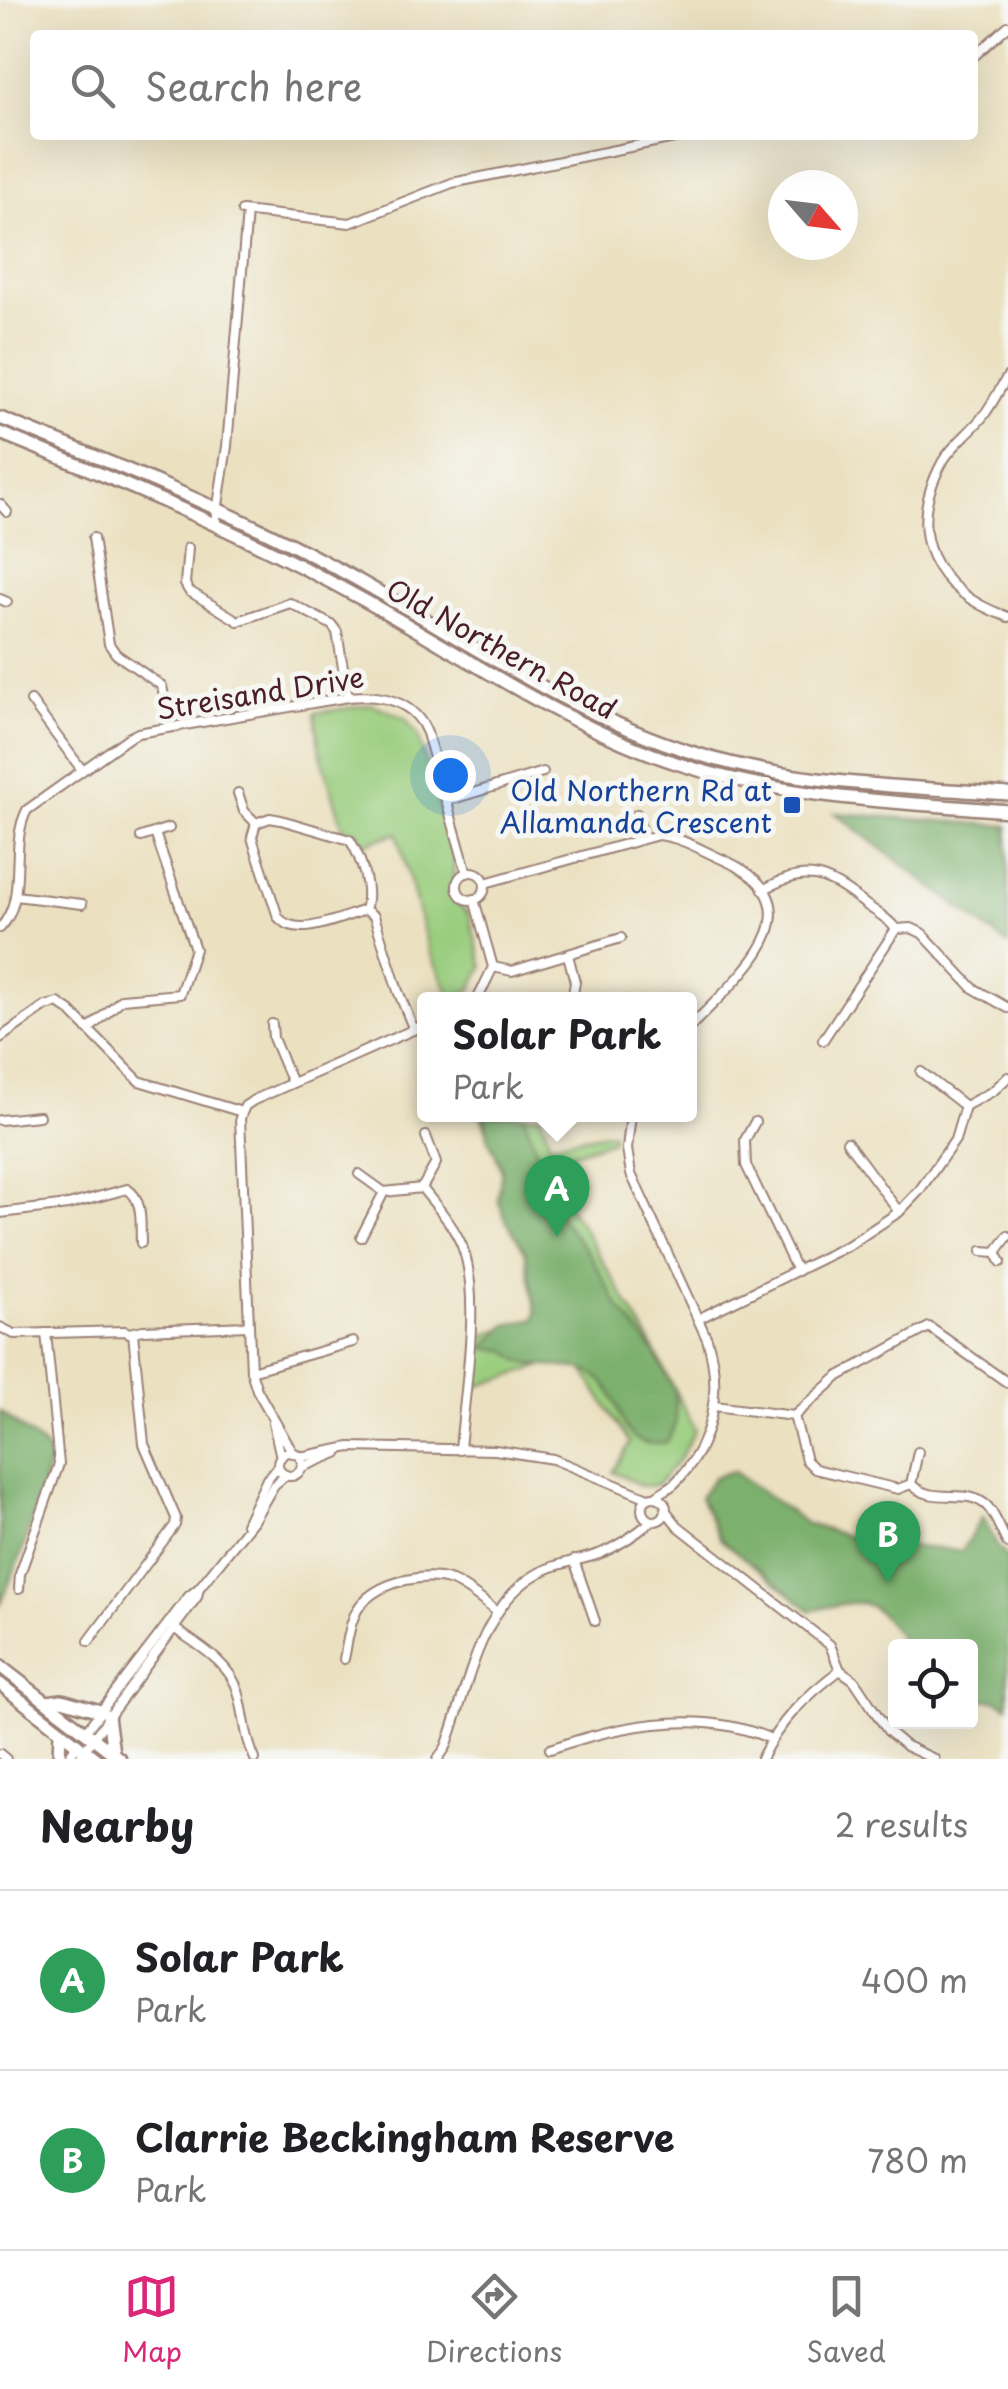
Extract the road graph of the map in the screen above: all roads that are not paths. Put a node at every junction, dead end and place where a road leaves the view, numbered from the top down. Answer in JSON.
{"nodes":[{"id":1,"x":1008,"y":26,"type":"edge"},
{"id":2,"x":978,"y":53,"type":"edge"},
{"id":3,"x":663,"y":140,"type":"edge"},
{"id":4,"x":1008,"y":376,"type":"edge"},
{"id":5,"x":0,"y":418,"type":"edge"},
{"id":6,"x":0,"y":433,"type":"edge"},
{"id":7,"x":0,"y":504,"type":"edge"},
{"id":8,"x":216,"y":508,"type":"junction"},
{"id":9,"x":7,"y":512,"type":"dead end"},
{"id":10,"x":215,"y":525,"type":"junction"},
{"id":11,"x":93,"y":538,"type":"dead end"},
{"id":12,"x":188,"y":548,"type":"dead end"},
{"id":13,"x":1008,"y":617,"type":"edge"},
{"id":14,"x":348,"y":697,"type":"junction"},
{"id":15,"x":31,"y":701,"type":"dead end"},
{"id":16,"x":170,"y":727,"type":"junction"},
{"id":17,"x":82,"y":770,"type":"junction"},
{"id":18,"x":543,"y":772,"type":"dead end"},
{"id":19,"x":238,"y":793,"type":"dead end"},
{"id":20,"x":1008,"y":794,"type":"edge"},
{"id":21,"x":446,"y":800,"type":"junction"},
{"id":22,"x":1008,"y":811,"type":"edge"},
{"id":23,"x":637,"y":814,"type":"dead end"},
{"id":24,"x":256,"y":822,"type":"junction"},
{"id":25,"x":170,"y":828,"type":"dead end"},
{"id":26,"x":155,"y":833,"type":"junction"},
{"id":27,"x":141,"y":837,"type":"dead end"},
{"id":28,"x":643,"y":837,"type":"junction"},
{"id":29,"x":467,"y":873,"type":"junction"},
{"id":30,"x":485,"y":883,"type":"junction"},
{"id":31,"x":763,"y":890,"type":"junction"},
{"id":32,"x":14,"y":896,"type":"junction"},
{"id":33,"x":474,"y":899,"type":"junction"},
{"id":34,"x":82,"y":904,"type":"dead end"},
{"id":35,"x":366,"y":910,"type":"junction"},
{"id":36,"x":0,"y":928,"type":"edge"},
{"id":37,"x":896,"y":929,"type":"junction"},
{"id":38,"x":621,"y":938,"type":"dead end"},
{"id":39,"x":568,"y":955,"type":"junction"},
{"id":40,"x":493,"y":967,"type":"junction"},
{"id":41,"x":481,"y":992,"type":"edge"},
{"id":42,"x":573,"y":992,"type":"edge"},
{"id":43,"x":1008,"y":1008,"type":"edge"},
{"id":44,"x":697,"y":1019,"type":"edge"},
{"id":45,"x":272,"y":1024,"type":"dead end"},
{"id":46,"x":417,"y":1028,"type":"edge"},
{"id":47,"x":88,"y":1030,"type":"junction"},
{"id":48,"x":414,"y":1030,"type":"junction"},
{"id":49,"x":0,"y":1038,"type":"edge"},
{"id":50,"x":823,"y":1040,"type":"dead end"},
{"id":51,"x":921,"y":1072,"type":"dead end"},
{"id":52,"x":1008,"y":1077,"type":"edge"},
{"id":53,"x":292,"y":1084,"type":"junction"},
{"id":54,"x":965,"y":1106,"type":"junction"},
{"id":55,"x":242,"y":1112,"type":"junction"},
{"id":56,"x":39,"y":1116,"type":"dead end"},
{"id":57,"x":0,"y":1120,"type":"edge"},
{"id":58,"x":629,"y":1122,"type":"edge"},
{"id":59,"x":755,"y":1122,"type":"dead end"},
{"id":60,"x":426,"y":1136,"type":"dead end"},
{"id":61,"x":847,"y":1142,"type":"dead end"},
{"id":62,"x":359,"y":1174,"type":"dead end"},
{"id":63,"x":422,"y":1188,"type":"junction"},
{"id":64,"x":384,"y":1192,"type":"junction"},
{"id":65,"x":900,"y":1212,"type":"junction"},
{"id":66,"x":0,"y":1213,"type":"edge"},
{"id":67,"x":1008,"y":1236,"type":"edge"},
{"id":68,"x":361,"y":1237,"type":"dead end"},
{"id":69,"x":141,"y":1243,"type":"dead end"},
{"id":70,"x":982,"y":1251,"type":"dead end"},
{"id":71,"x":996,"y":1252,"type":"junction"},
{"id":72,"x":1001,"y":1262,"type":"dead end"},
{"id":73,"x":797,"y":1271,"type":"junction"},
{"id":74,"x":698,"y":1319,"type":"junction"},
{"id":75,"x":248,"y":1326,"type":"junction"},
{"id":76,"x":1,"y":1330,"type":"edge"},
{"id":77,"x":46,"y":1332,"type":"junction"},
{"id":78,"x":134,"y":1333,"type":"junction"},
{"id":79,"x":354,"y":1342,"type":"dead end"},
{"id":80,"x":251,"y":1371,"type":"junction"},
{"id":81,"x":1008,"y":1383,"type":"edge"},
{"id":82,"x":714,"y":1406,"type":"junction"},
{"id":83,"x":270,"y":1414,"type":"junction"},
{"id":84,"x":794,"y":1416,"type":"junction"},
{"id":85,"x":460,"y":1450,"type":"junction"},
{"id":86,"x":918,"y":1452,"type":"dead end"},
{"id":87,"x":298,"y":1459,"type":"junction"},
{"id":88,"x":280,"y":1461,"type":"junction"},
{"id":89,"x":286,"y":1476,"type":"junction"},
{"id":90,"x":911,"y":1484,"type":"junction"},
{"id":91,"x":672,"y":1486,"type":"junction"},
{"id":92,"x":631,"y":1494,"type":"junction"},
{"id":93,"x":652,"y":1498,"type":"junction"},
{"id":94,"x":642,"y":1510,"type":"junction"},
{"id":95,"x":661,"y":1514,"type":"junction"},
{"id":96,"x":635,"y":1532,"type":"junction"},
{"id":97,"x":239,"y":1536,"type":"junction"},
{"id":98,"x":1008,"y":1544,"type":"edge"},
{"id":99,"x":574,"y":1560,"type":"junction"},
{"id":100,"x":19,"y":1589,"type":"dead end"},
{"id":101,"x":497,"y":1612,"type":"junction"},
{"id":102,"x":595,"y":1621,"type":"dead end"},
{"id":103,"x":171,"y":1625,"type":"junction"},
{"id":104,"x":89,"y":1641,"type":"dead end"},
{"id":105,"x":344,"y":1659,"type":"dead end"},
{"id":106,"x":0,"y":1666,"type":"edge"},
{"id":107,"x":840,"y":1670,"type":"junction"},
{"id":108,"x":0,"y":1684,"type":"edge"},
{"id":109,"x":47,"y":1702,"type":"junction"},
{"id":110,"x":104,"y":1713,"type":"junction"},
{"id":111,"x":60,"y":1731,"type":"junction"},
{"id":112,"x":89,"y":1735,"type":"junction"},
{"id":113,"x":771,"y":1739,"type":"junction"},
{"id":114,"x":550,"y":1750,"type":"dead end"},
{"id":115,"x":80,"y":1751,"type":"edge"},
{"id":116,"x":0,"y":1754,"type":"edge"},
{"id":117,"x":116,"y":1756,"type":"edge"},
{"id":118,"x":6,"y":1759,"type":"edge"},
{"id":119,"x":59,"y":1759,"type":"edge"},
{"id":120,"x":68,"y":1759,"type":"edge"},
{"id":121,"x":96,"y":1759,"type":"edge"},
{"id":122,"x":255,"y":1759,"type":"edge"},
{"id":123,"x":438,"y":1759,"type":"edge"},
{"id":124,"x":761,"y":1759,"type":"edge"},
{"id":125,"x":933,"y":1759,"type":"edge"}],
"edges":[{"from":1,"to":2,"type":"street"},
{"from":3,"to":8,"type":"street"},
{"from":4,"to":13,"type":"street"},
{"from":5,"to":8,"type":"main road","name":"Old Northern Road"},
{"from":6,"to":10,"type":"main road","name":"Old Northern Road"},
{"from":7,"to":9,"type":"street"},
{"from":8,"to":10,"type":"street"},
{"from":8,"to":20,"type":"main road","name":"Old Northern Road"},
{"from":10,"to":22,"type":"main road","name":"Old Northern Road"},
{"from":11,"to":16,"type":"street"},
{"from":12,"to":14,"type":"street"},
{"from":14,"to":16,"type":"street","name":"Streisand Drive"},
{"from":14,"to":21,"type":"street","name":"Streisand Drive"},
{"from":15,"to":17,"type":"street"},
{"from":16,"to":17,"type":"street","name":"Streisand Drive"},
{"from":17,"to":32,"type":"street","name":"Streisand Drive"},
{"from":18,"to":21,"type":"street"},
{"from":19,"to":24,"type":"street"},
{"from":21,"to":29,"type":"street","name":"Streisand Drive"},
{"from":23,"to":28,"type":"street"},
{"from":24,"to":35,"type":"street"},
{"from":24,"to":35,"type":"street"},
{"from":25,"to":26,"type":"street"},
{"from":26,"to":27,"type":"street"},
{"from":26,"to":47,"type":"street"},
{"from":28,"to":30,"type":"street"},
{"from":28,"to":31,"type":"street"},
{"from":29,"to":30,"type":"street"},
{"from":29,"to":33,"type":"street","name":"Streisand Drive"},
{"from":30,"to":33,"type":"street"},
{"from":31,"to":37,"type":"street"},
{"from":31,"to":44,"type":"street"},
{"from":32,"to":34,"type":"street"},
{"from":32,"to":36,"type":"street","name":"Streisand Drive"},
{"from":33,"to":40,"type":"street","name":"Streisand Drive"},
{"from":35,"to":48,"type":"street"},
{"from":37,"to":43,"type":"street"},
{"from":37,"to":50,"type":"street"},
{"from":38,"to":39,"type":"street"},
{"from":39,"to":40,"type":"street"},
{"from":39,"to":42,"type":"street"},
{"from":40,"to":41,"type":"street"},
{"from":45,"to":53,"type":"street"},
{"from":46,"to":48,"type":"street"},
{"from":47,"to":49,"type":"street"},
{"from":47,"to":55,"type":"street"},
{"from":48,"to":53,"type":"street"},
{"from":51,"to":54,"type":"street"},
{"from":52,"to":54,"type":"street"},
{"from":53,"to":55,"type":"street"},
{"from":54,"to":65,"type":"street"},
{"from":55,"to":75,"type":"street"},
{"from":56,"to":57,"type":"street"},
{"from":58,"to":74,"type":"street"},
{"from":59,"to":73,"type":"street"},
{"from":60,"to":63,"type":"street"},
{"from":61,"to":65,"type":"street"},
{"from":62,"to":64,"type":"street"},
{"from":63,"to":64,"type":"street"},
{"from":63,"to":85,"type":"street"},
{"from":64,"to":68,"type":"street"},
{"from":65,"to":73,"type":"street"},
{"from":66,"to":69,"type":"street"},
{"from":67,"to":71,"type":"street"},
{"from":70,"to":71,"type":"street"},
{"from":71,"to":72,"type":"street"},
{"from":73,"to":74,"type":"street"},
{"from":74,"to":82,"type":"street"},
{"from":75,"to":78,"type":"street"},
{"from":75,"to":80,"type":"street"},
{"from":76,"to":77,"type":"street"},
{"from":77,"to":78,"type":"street"},
{"from":77,"to":100,"type":"street"},
{"from":78,"to":104,"type":"street"},
{"from":79,"to":80,"type":"street"},
{"from":80,"to":83,"type":"street"},
{"from":81,"to":84,"type":"street"},
{"from":82,"to":84,"type":"street"},
{"from":82,"to":91,"type":"street"},
{"from":83,"to":87,"type":"street"},
{"from":83,"to":88,"type":"street"},
{"from":84,"to":90,"type":"street"},
{"from":85,"to":87,"type":"street"},
{"from":85,"to":92,"type":"street"},
{"from":86,"to":90,"type":"street"},
{"from":87,"to":88,"type":"street"},
{"from":87,"to":89,"type":"street"},
{"from":88,"to":89,"type":"street"},
{"from":88,"to":97,"type":"street"},
{"from":89,"to":97,"type":"street"},
{"from":90,"to":98,"type":"street"},
{"from":91,"to":93,"type":"street"},
{"from":91,"to":95,"type":"street"},
{"from":92,"to":93,"type":"street"},
{"from":92,"to":94,"type":"street"},
{"from":93,"to":94,"type":"street"},
{"from":93,"to":95,"type":"street"},
{"from":94,"to":95,"type":"street"},
{"from":94,"to":96,"type":"street"},
{"from":95,"to":96,"type":"street"},
{"from":95,"to":107,"type":"street"},
{"from":96,"to":99,"type":"street"},
{"from":97,"to":103,"type":"street"},
{"from":99,"to":101,"type":"street"},
{"from":99,"to":102,"type":"street"},
{"from":101,"to":105,"type":"street"},
{"from":101,"to":123,"type":"street"},
{"from":103,"to":110,"type":"street"},
{"from":103,"to":122,"type":"street"},
{"from":106,"to":109,"type":"main road"},
{"from":107,"to":113,"type":"street"},
{"from":107,"to":125,"type":"street"},
{"from":108,"to":111,"type":"main road"},
{"from":109,"to":110,"type":"main road"},
{"from":109,"to":112,"type":"main road"},
{"from":110,"to":112,"type":"street"},
{"from":110,"to":117,"type":"main road"},
{"from":111,"to":115,"type":"main road"},
{"from":111,"to":119,"type":"main road"},
{"from":112,"to":115,"type":"street"},
{"from":112,"to":117,"type":"main road"},
{"from":113,"to":114,"type":"street"},
{"from":113,"to":124,"type":"street"},
{"from":115,"to":120,"type":"street"},
{"from":115,"to":121,"type":"main road"},
{"from":116,"to":118,"type":"street"}]}
